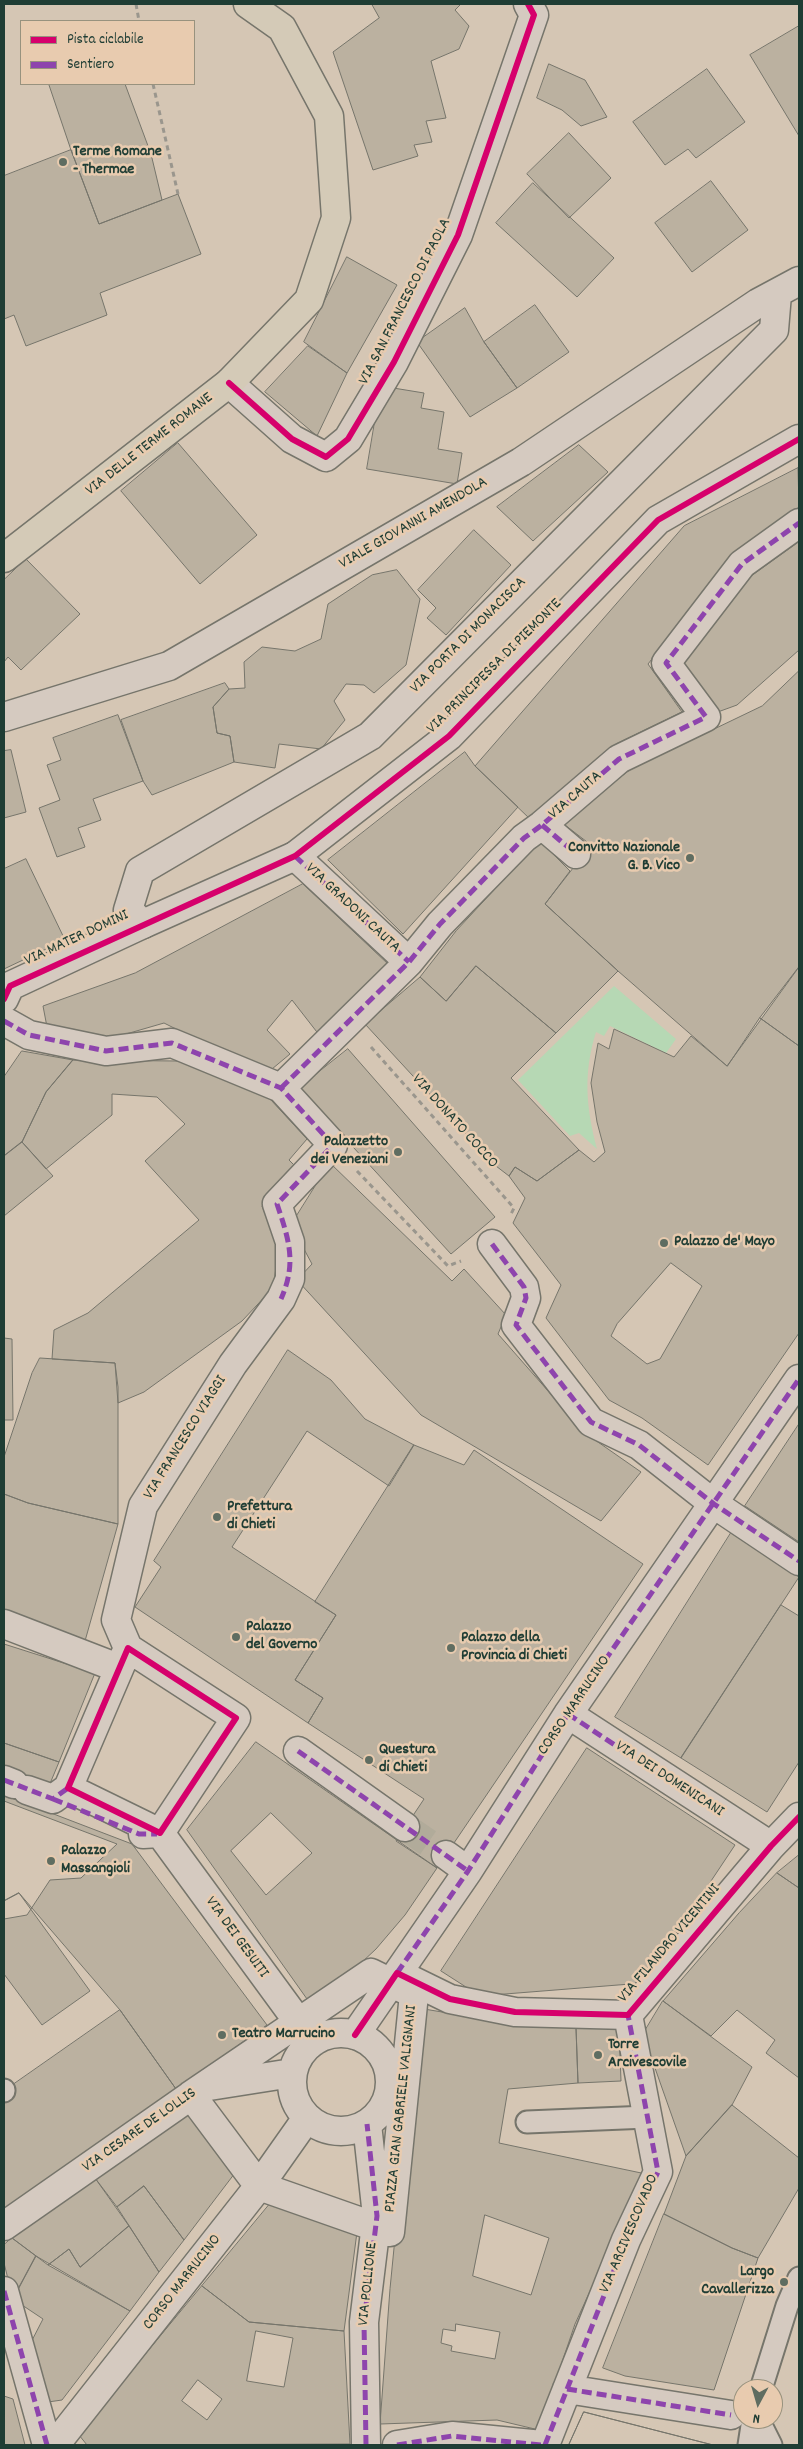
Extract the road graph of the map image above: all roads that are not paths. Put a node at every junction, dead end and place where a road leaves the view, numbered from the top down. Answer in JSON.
{"nodes":[{"id":1,"x":248,"y":4,"type":"edge"},
{"id":2,"x":528,"y":4,"type":"edge"},
{"id":3,"x":788,"y":287,"type":"edge"},
{"id":4,"x":229,"y":383,"type":"junction"},
{"id":5,"x":799,"y":439,"type":"edge"},
{"id":6,"x":799,"y":523,"type":"edge"},
{"id":7,"x":4,"y":558,"type":"edge"},
{"id":8,"x":4,"y":717,"type":"edge"},
{"id":9,"x":542,"y":825,"type":"junction"},
{"id":10,"x":576,"y":854,"type":"dead end"},
{"id":11,"x":295,"y":856,"type":"junction"},
{"id":12,"x":143,"y":924,"type":"junction"},
{"id":13,"x":409,"y":962,"type":"junction"},
{"id":14,"x":4,"y":999,"type":"edge"},
{"id":15,"x":4,"y":1021,"type":"edge"},
{"id":16,"x":281,"y":1088,"type":"junction"},
{"id":17,"x":492,"y":1244,"type":"road end"},
{"id":18,"x":799,"y":1379,"type":"edge"},
{"id":19,"x":714,"y":1504,"type":"junction"},
{"id":20,"x":799,"y":1561,"type":"edge"},
{"id":21,"x":4,"y":1624,"type":"edge"},
{"id":22,"x":123,"y":1658,"type":"junction"},
{"id":23,"x":568,"y":1714,"type":"junction"},
{"id":24,"x":298,"y":1751,"type":"dead end"},
{"id":25,"x":15,"y":1785,"type":"edge"},
{"id":26,"x":61,"y":1793,"type":"junction"},
{"id":27,"x":799,"y":1817,"type":"edge"},
{"id":28,"x":405,"y":1827,"type":"tunnel mouth"},
{"id":29,"x":160,"y":1834,"type":"junction"},
{"id":30,"x":771,"y":1846,"type":"junction"},
{"id":31,"x":446,"y":1855,"type":"tunnel mouth"},
{"id":32,"x":468,"y":1871,"type":"junction"},
{"id":33,"x":394,"y":1978,"type":"junction"},
{"id":34,"x":628,"y":2015,"type":"junction"},
{"id":35,"x":306,"y":2032,"type":"junction"},
{"id":36,"x":355,"y":2035,"type":"junction"},
{"id":37,"x":292,"y":2073,"type":"junction"},
{"id":38,"x":191,"y":2095,"type":"junction"},
{"id":39,"x":307,"y":2118,"type":"junction"},
{"id":40,"x":648,"y":2118,"type":"junction"},
{"id":41,"x":527,"y":2122,"type":"dead end"},
{"id":42,"x":367,"y":2124,"type":"junction"},
{"id":43,"x":260,"y":2186,"type":"junction"},
{"id":44,"x":4,"y":2226,"type":"edge"},
{"id":45,"x":376,"y":2227,"type":"junction"},
{"id":46,"x":799,"y":2278,"type":"edge"},
{"id":47,"x":4,"y":2291,"type":"edge"},
{"id":48,"x":764,"y":2379,"type":"edge"},
{"id":49,"x":567,"y":2389,"type":"junction"},
{"id":50,"x":733,"y":2416,"type":"edge"},
{"id":51,"x":745,"y":2429,"type":"edge"},
{"id":52,"x":763,"y":2429,"type":"edge"},
{"id":53,"x":46,"y":2445,"type":"edge"},
{"id":54,"x":55,"y":2445,"type":"edge"},
{"id":55,"x":366,"y":2445,"type":"edge"},
{"id":56,"x":398,"y":2445,"type":"edge"},
{"id":57,"x":544,"y":2445,"type":"edge"},
{"id":58,"x":749,"y":2445,"type":"edge"},
{"id":59,"x":771,"y":2445,"type":"edge"}],
"edges":[{"from":1,"to":4,"type":"main road","name":"VIA DELLE TERME ROMANE"},
{"from":2,"to":4,"type":"street","name":"VIA SAN FRANCESCO DI PAOLA"},
{"from":3,"to":8,"type":"street","name":"VIALE GIOVANNI AMENDOLA"},
{"from":3,"to":12,"type":"street","name":"VIA PORTA DI MONACISCA"},
{"from":4,"to":7,"type":"main road","name":"VIA DELLE TERME ROMANE"},
{"from":5,"to":11,"type":"street","name":"VIA PRINCIPESSA DI PIEMONTE"},
{"from":6,"to":9,"type":"street","name":"VIA CAUTA"},
{"from":9,"to":10,"type":"street"},
{"from":9,"to":13,"type":"street","name":"VIA CAUTA"},
{"from":11,"to":12,"type":"street","name":"VIA PRINCIPESSA DI PIEMONTE"},
{"from":11,"to":13,"type":"street","name":"VIA GRADONI CAUTA"},
{"from":12,"to":14,"type":"street","name":"VIA MATER DOMINI"},
{"from":13,"to":16,"type":"street","name":"VIA CAUTA"},
{"from":15,"to":16,"type":"street"},
{"from":16,"to":22,"type":"street","name":"VIA FRANCESCO VIAGGI"},
{"from":17,"to":19,"type":"street"},
{"from":18,"to":19,"type":"street","name":"CORSO MARRUCINO"},
{"from":19,"to":20,"type":"street"},
{"from":19,"to":23,"type":"street","name":"CORSO MARRUCINO"},
{"from":21,"to":22,"type":"street"},
{"from":22,"to":26,"type":"street"},
{"from":22,"to":29,"type":"street"},
{"from":23,"to":30,"type":"street","name":"VIA DEI DOMENICANI"},
{"from":23,"to":32,"type":"street","name":"CORSO MARRUCINO"},
{"from":24,"to":28,"type":"street"},
{"from":25,"to":26,"type":"street"},
{"from":26,"to":29,"type":"street"},
{"from":27,"to":30,"type":"street","name":"VIA FILANDRO VICENTINI"},
{"from":29,"to":35,"type":"street","name":"VIA DEI GESUITI"},
{"from":30,"to":34,"type":"street","name":"VIA FILANDRO VICENTINI"},
{"from":31,"to":32,"type":"street"},
{"from":32,"to":33,"type":"street","name":"CORSO MARRUCINO"},
{"from":33,"to":34,"type":"street","name":"VIA FILANDRO VICENTINI"},
{"from":33,"to":35,"type":"street","name":"PIAZZA GIAN GABRIELE VALIGNANI"},
{"from":33,"to":36,"type":"street","name":"CORSO MARRUCINO"},
{"from":33,"to":45,"type":"street","name":"PIAZZA GIAN GABRIELE VALIGNANI"},
{"from":34,"to":40,"type":"street","name":"VIA ARCIVESCOVADO"},
{"from":35,"to":36,"type":"street","name":"PIAZZA GIAN GABRIELE VALIGNANI"},
{"from":35,"to":37,"type":"street","name":"PIAZZA GIAN GABRIELE VALIGNANI"},
{"from":35,"to":38,"type":"street","name":"PIAZZA GIAN GABRIELE VALIGNANI"},
{"from":36,"to":42,"type":"street","name":"PIAZZA GIAN GABRIELE VALIGNANI"},
{"from":37,"to":38,"type":"street","name":"VIA CESARE DE LOLLIS"},
{"from":37,"to":39,"type":"street"},
{"from":38,"to":43,"type":"street"},
{"from":38,"to":44,"type":"street","name":"VIA CESARE DE LOLLIS"},
{"from":39,"to":42,"type":"street","name":"PIAZZA GIAN GABRIELE VALIGNANI"},
{"from":39,"to":43,"type":"street","name":"CORSO MARRUCINO"},
{"from":40,"to":41,"type":"lane"},
{"from":40,"to":49,"type":"street","name":"VIA ARCIVESCOVADO"},
{"from":42,"to":45,"type":"street","name":"VIA POLLIONE"},
{"from":43,"to":45,"type":"street","name":"PIAZZA GIAN GABRIELE VALIGNANI"},
{"from":43,"to":54,"type":"street","name":"CORSO MARRUCINO"},
{"from":45,"to":55,"type":"street","name":"VIA POLLIONE"},
{"from":46,"to":48,"type":"lane"},
{"from":47,"to":53,"type":"street"},
{"from":49,"to":50,"type":"street"},
{"from":49,"to":57,"type":"street","name":"VIA ARCIVESCOVADO"},
{"from":51,"to":58,"type":"lane"},
{"from":52,"to":59,"type":"lane"},
{"from":56,"to":57,"type":"street"}]}
